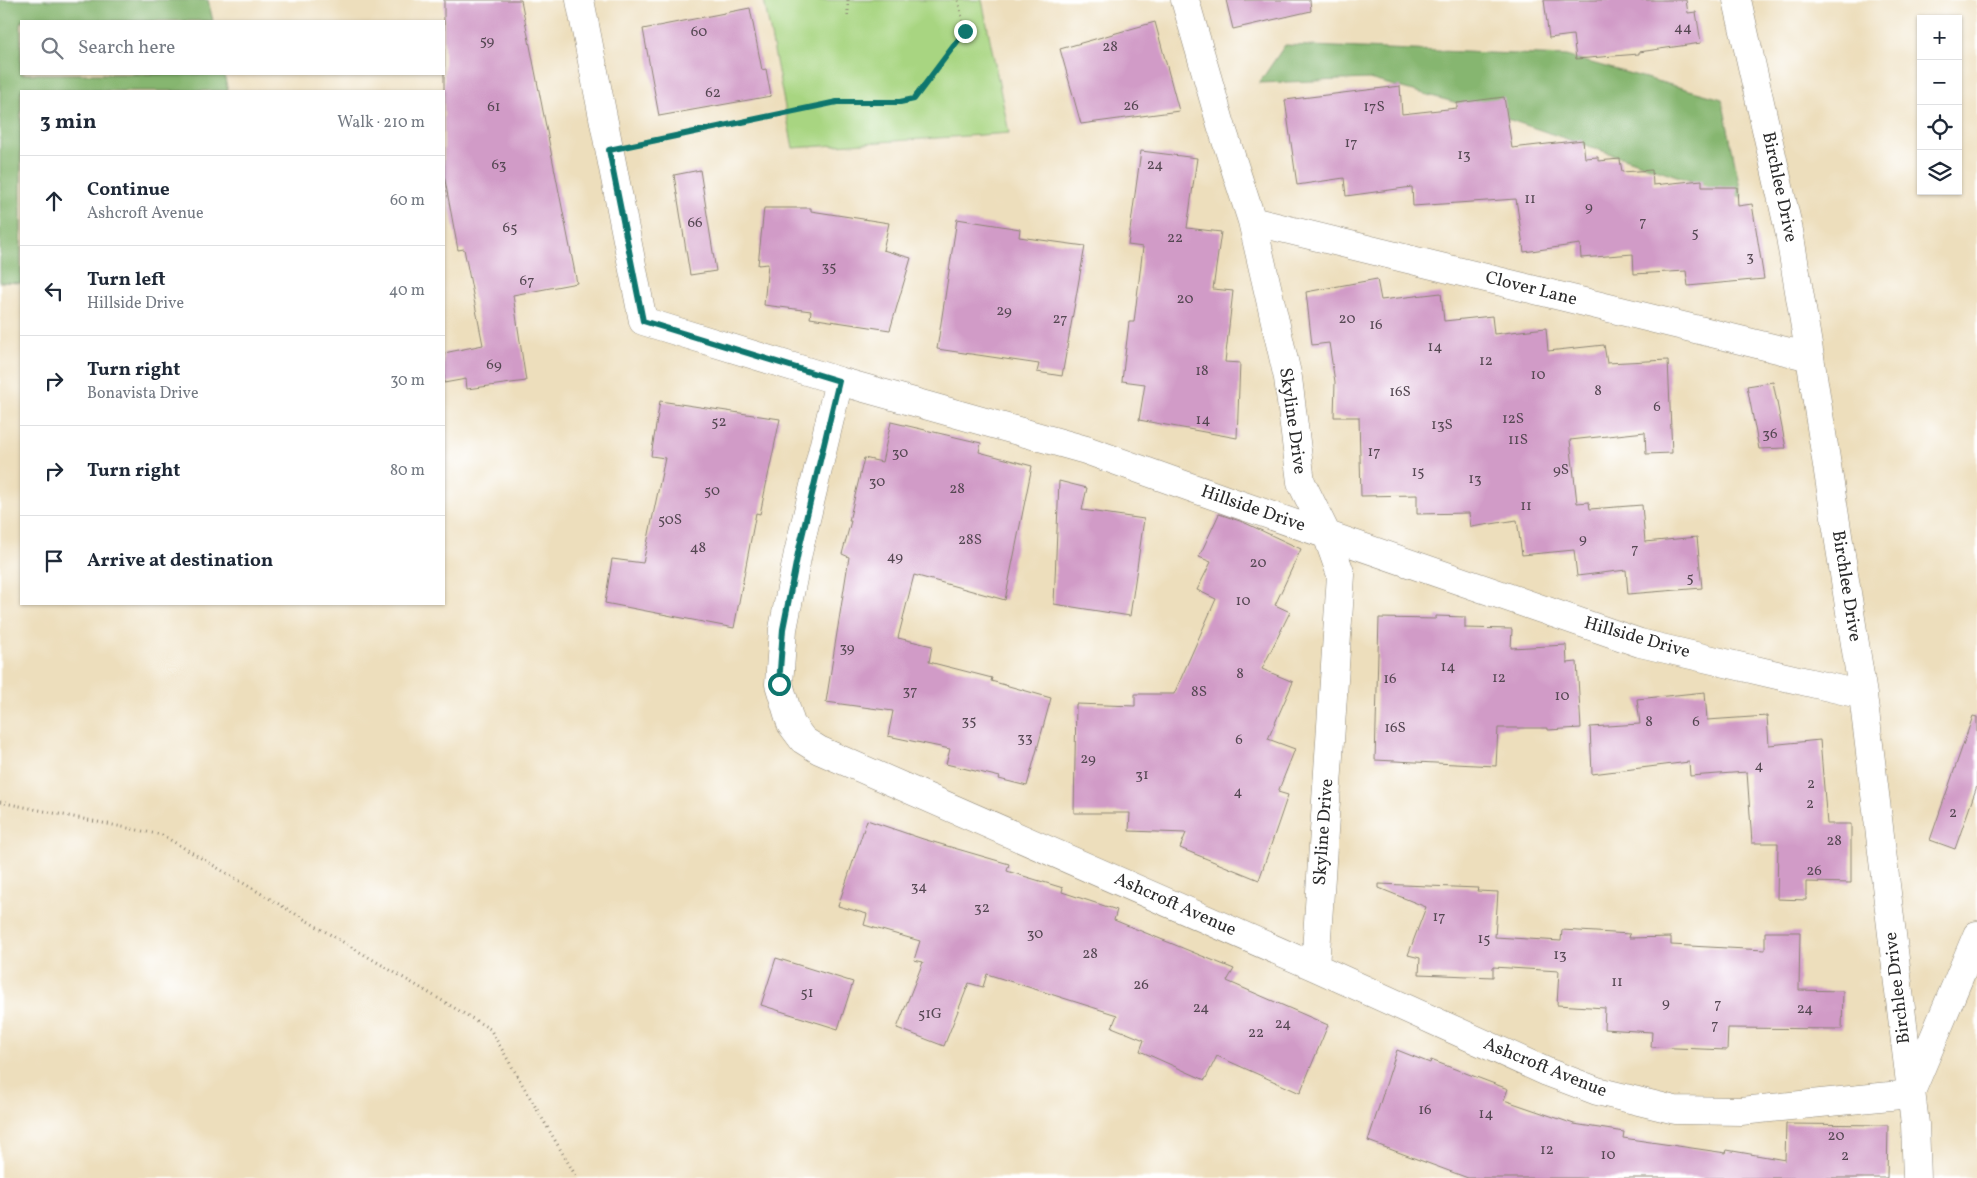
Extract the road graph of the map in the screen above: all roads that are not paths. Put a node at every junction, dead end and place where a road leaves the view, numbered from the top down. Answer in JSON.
{"nodes":[{"id":1,"x":580,"y":0,"type":"edge"},
{"id":2,"x":1185,"y":0,"type":"edge"},
{"id":3,"x":1737,"y":0,"type":"edge"},
{"id":4,"x":1252,"y":221,"type":"junction"},
{"id":5,"x":1810,"y":357,"type":"junction"},
{"id":6,"x":839,"y":381,"type":"junction"},
{"id":7,"x":1327,"y":535,"type":"junction"},
{"id":8,"x":1863,"y":695,"type":"junction"},
{"id":9,"x":1977,"y":935,"type":"edge"},
{"id":10,"x":1315,"y":967,"type":"junction"},
{"id":11,"x":1910,"y":1094,"type":"junction"},
{"id":12,"x":1917,"y":1178,"type":"edge"}],
"edges":[{"from":1,"to":6,"type":"street","name":"Hillside Drive"},
{"from":2,"to":4,"type":"street","name":"Skyline Drive"},
{"from":3,"to":5,"type":"street","name":"Birchlee Drive"},
{"from":4,"to":5,"type":"street","name":"Clover Lane"},
{"from":4,"to":7,"type":"street","name":"Skyline Drive"},
{"from":5,"to":8,"type":"street","name":"Birchlee Drive"},
{"from":6,"to":7,"type":"street","name":"Hillside Drive"},
{"from":6,"to":10,"type":"street","name":"Ashcroft Avenue"},
{"from":7,"to":8,"type":"street","name":"Hillside Drive"},
{"from":7,"to":10,"type":"street","name":"Skyline Drive"},
{"from":8,"to":11,"type":"street","name":"Birchlee Drive"},
{"from":9,"to":11,"type":"street"},
{"from":10,"to":11,"type":"street","name":"Ashcroft Avenue"},
{"from":11,"to":12,"type":"street","name":"Birchlee Drive"}]}
